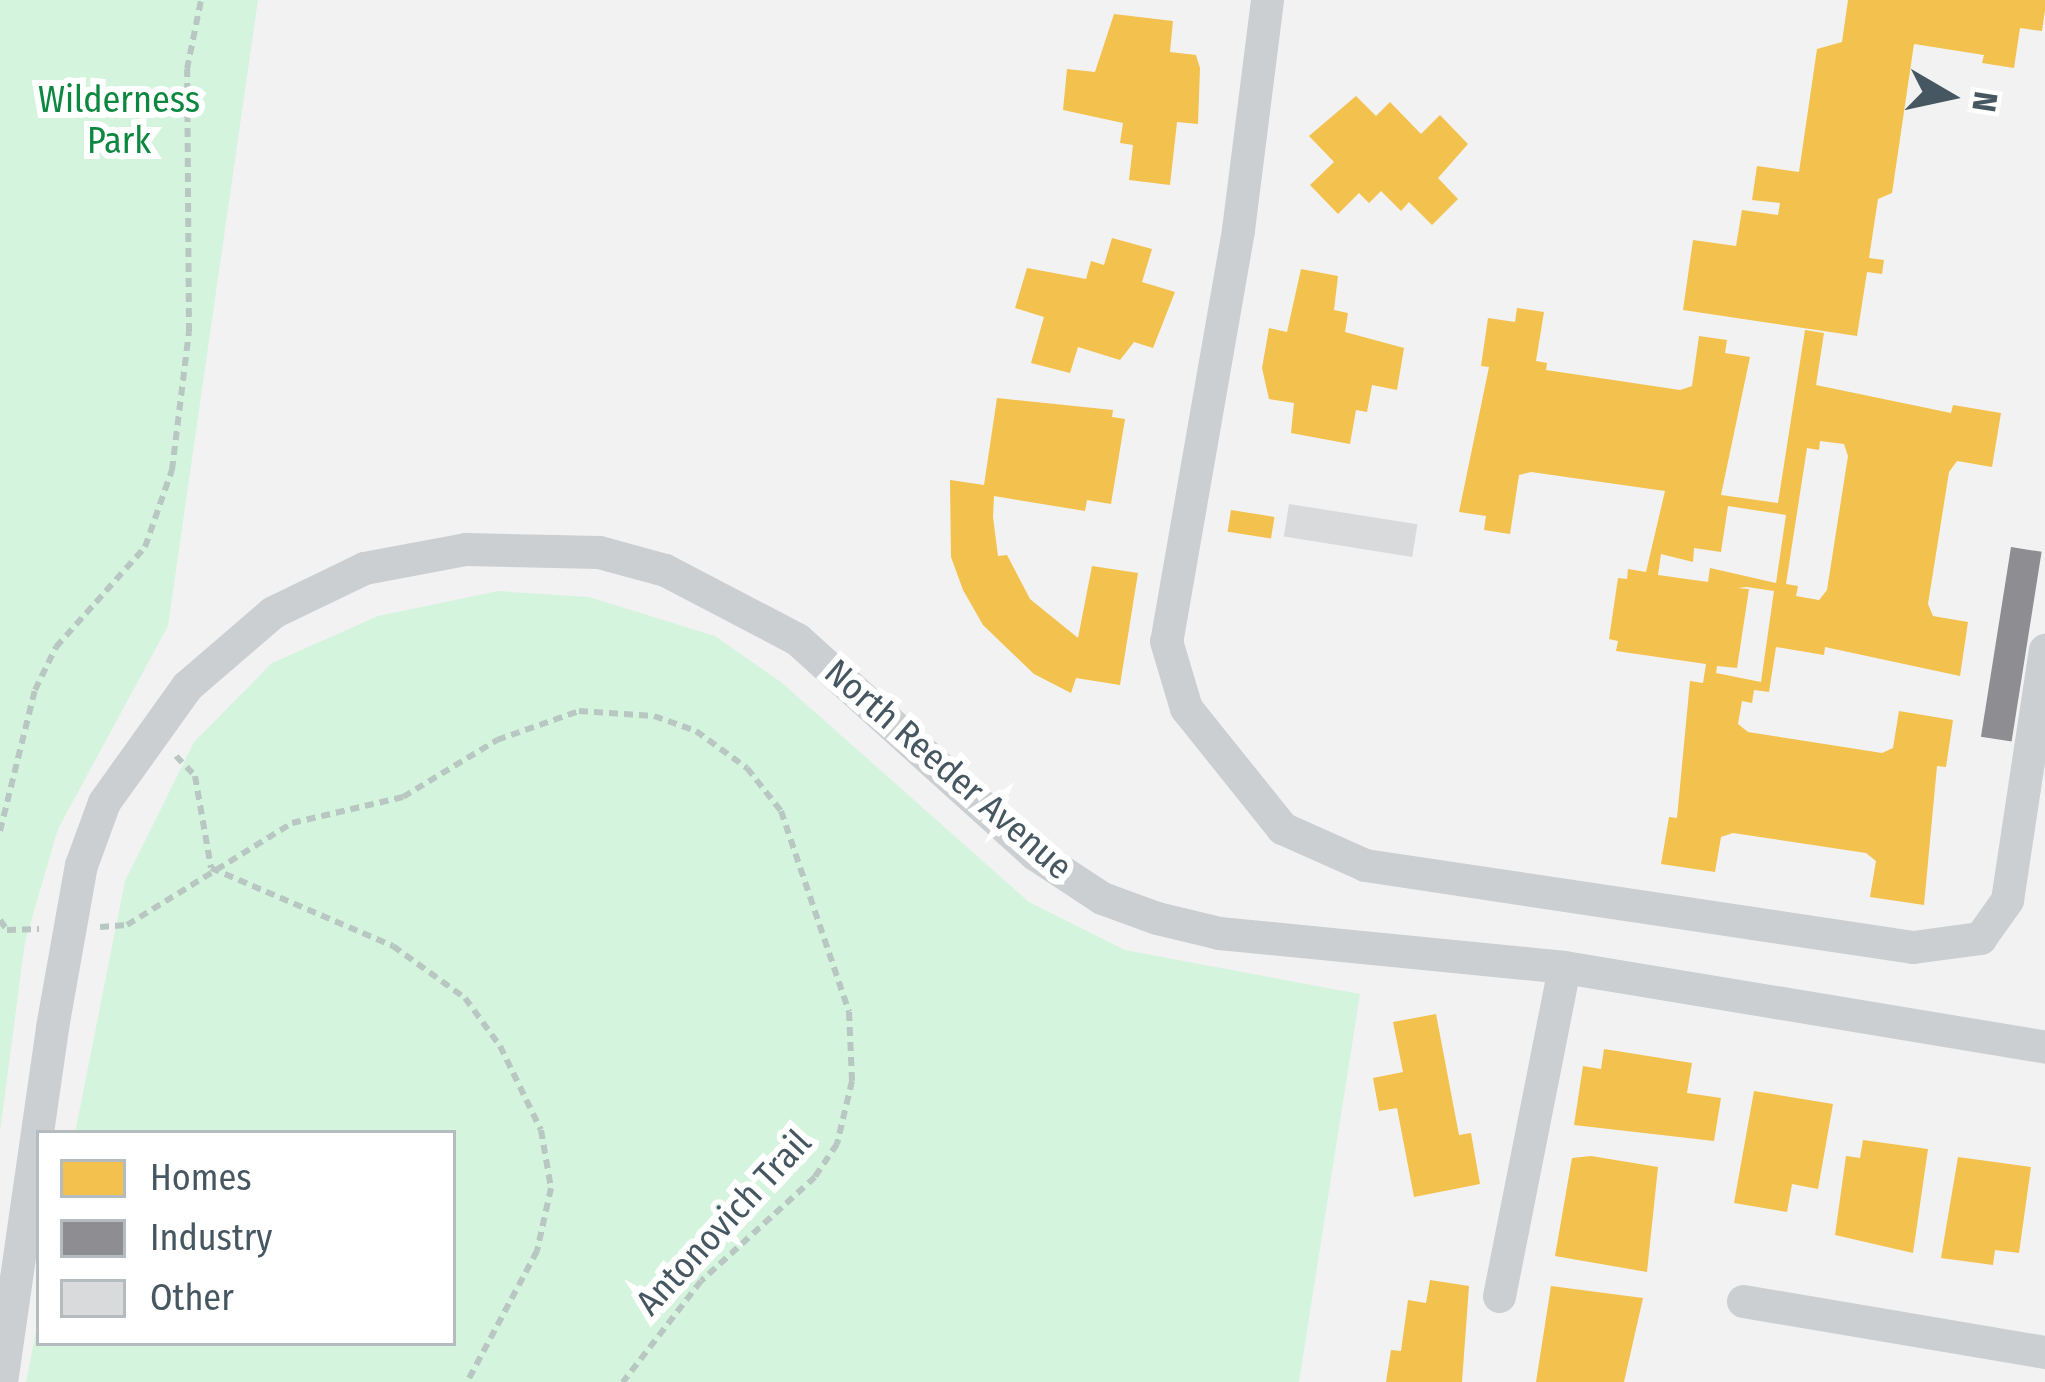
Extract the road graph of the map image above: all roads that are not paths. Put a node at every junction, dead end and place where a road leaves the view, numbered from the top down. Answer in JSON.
{"nodes":[{"id":1,"x":1267,"y":0,"type":"edge"},
{"id":2,"x":2045,"y":650,"type":"edge"},
{"id":3,"x":1564,"y":967,"type":"junction"},
{"id":4,"x":2045,"y":1047,"type":"edge"},
{"id":5,"x":37,"y":1130,"type":"edge"},
{"id":6,"x":36,"y":1138,"type":"edge"},
{"id":7,"x":1499,"y":1296,"type":"dead end"},
{"id":8,"x":1743,"y":1301,"type":"dead end"},
{"id":9,"x":2045,"y":1352,"type":"edge"},
{"id":10,"x":1,"y":1382,"type":"edge"}],
"edges":[{"from":1,"to":2,"type":"street"},
{"from":3,"to":4,"type":"street","name":"North Reeder Avenue"},
{"from":3,"to":5,"type":"street","name":"North Reeder Avenue","bridge":true},
{"from":3,"to":7,"type":"street"},
{"from":6,"to":10,"type":"street","name":"North Reeder Avenue","bridge":true},
{"from":8,"to":9,"type":"street"}]}
